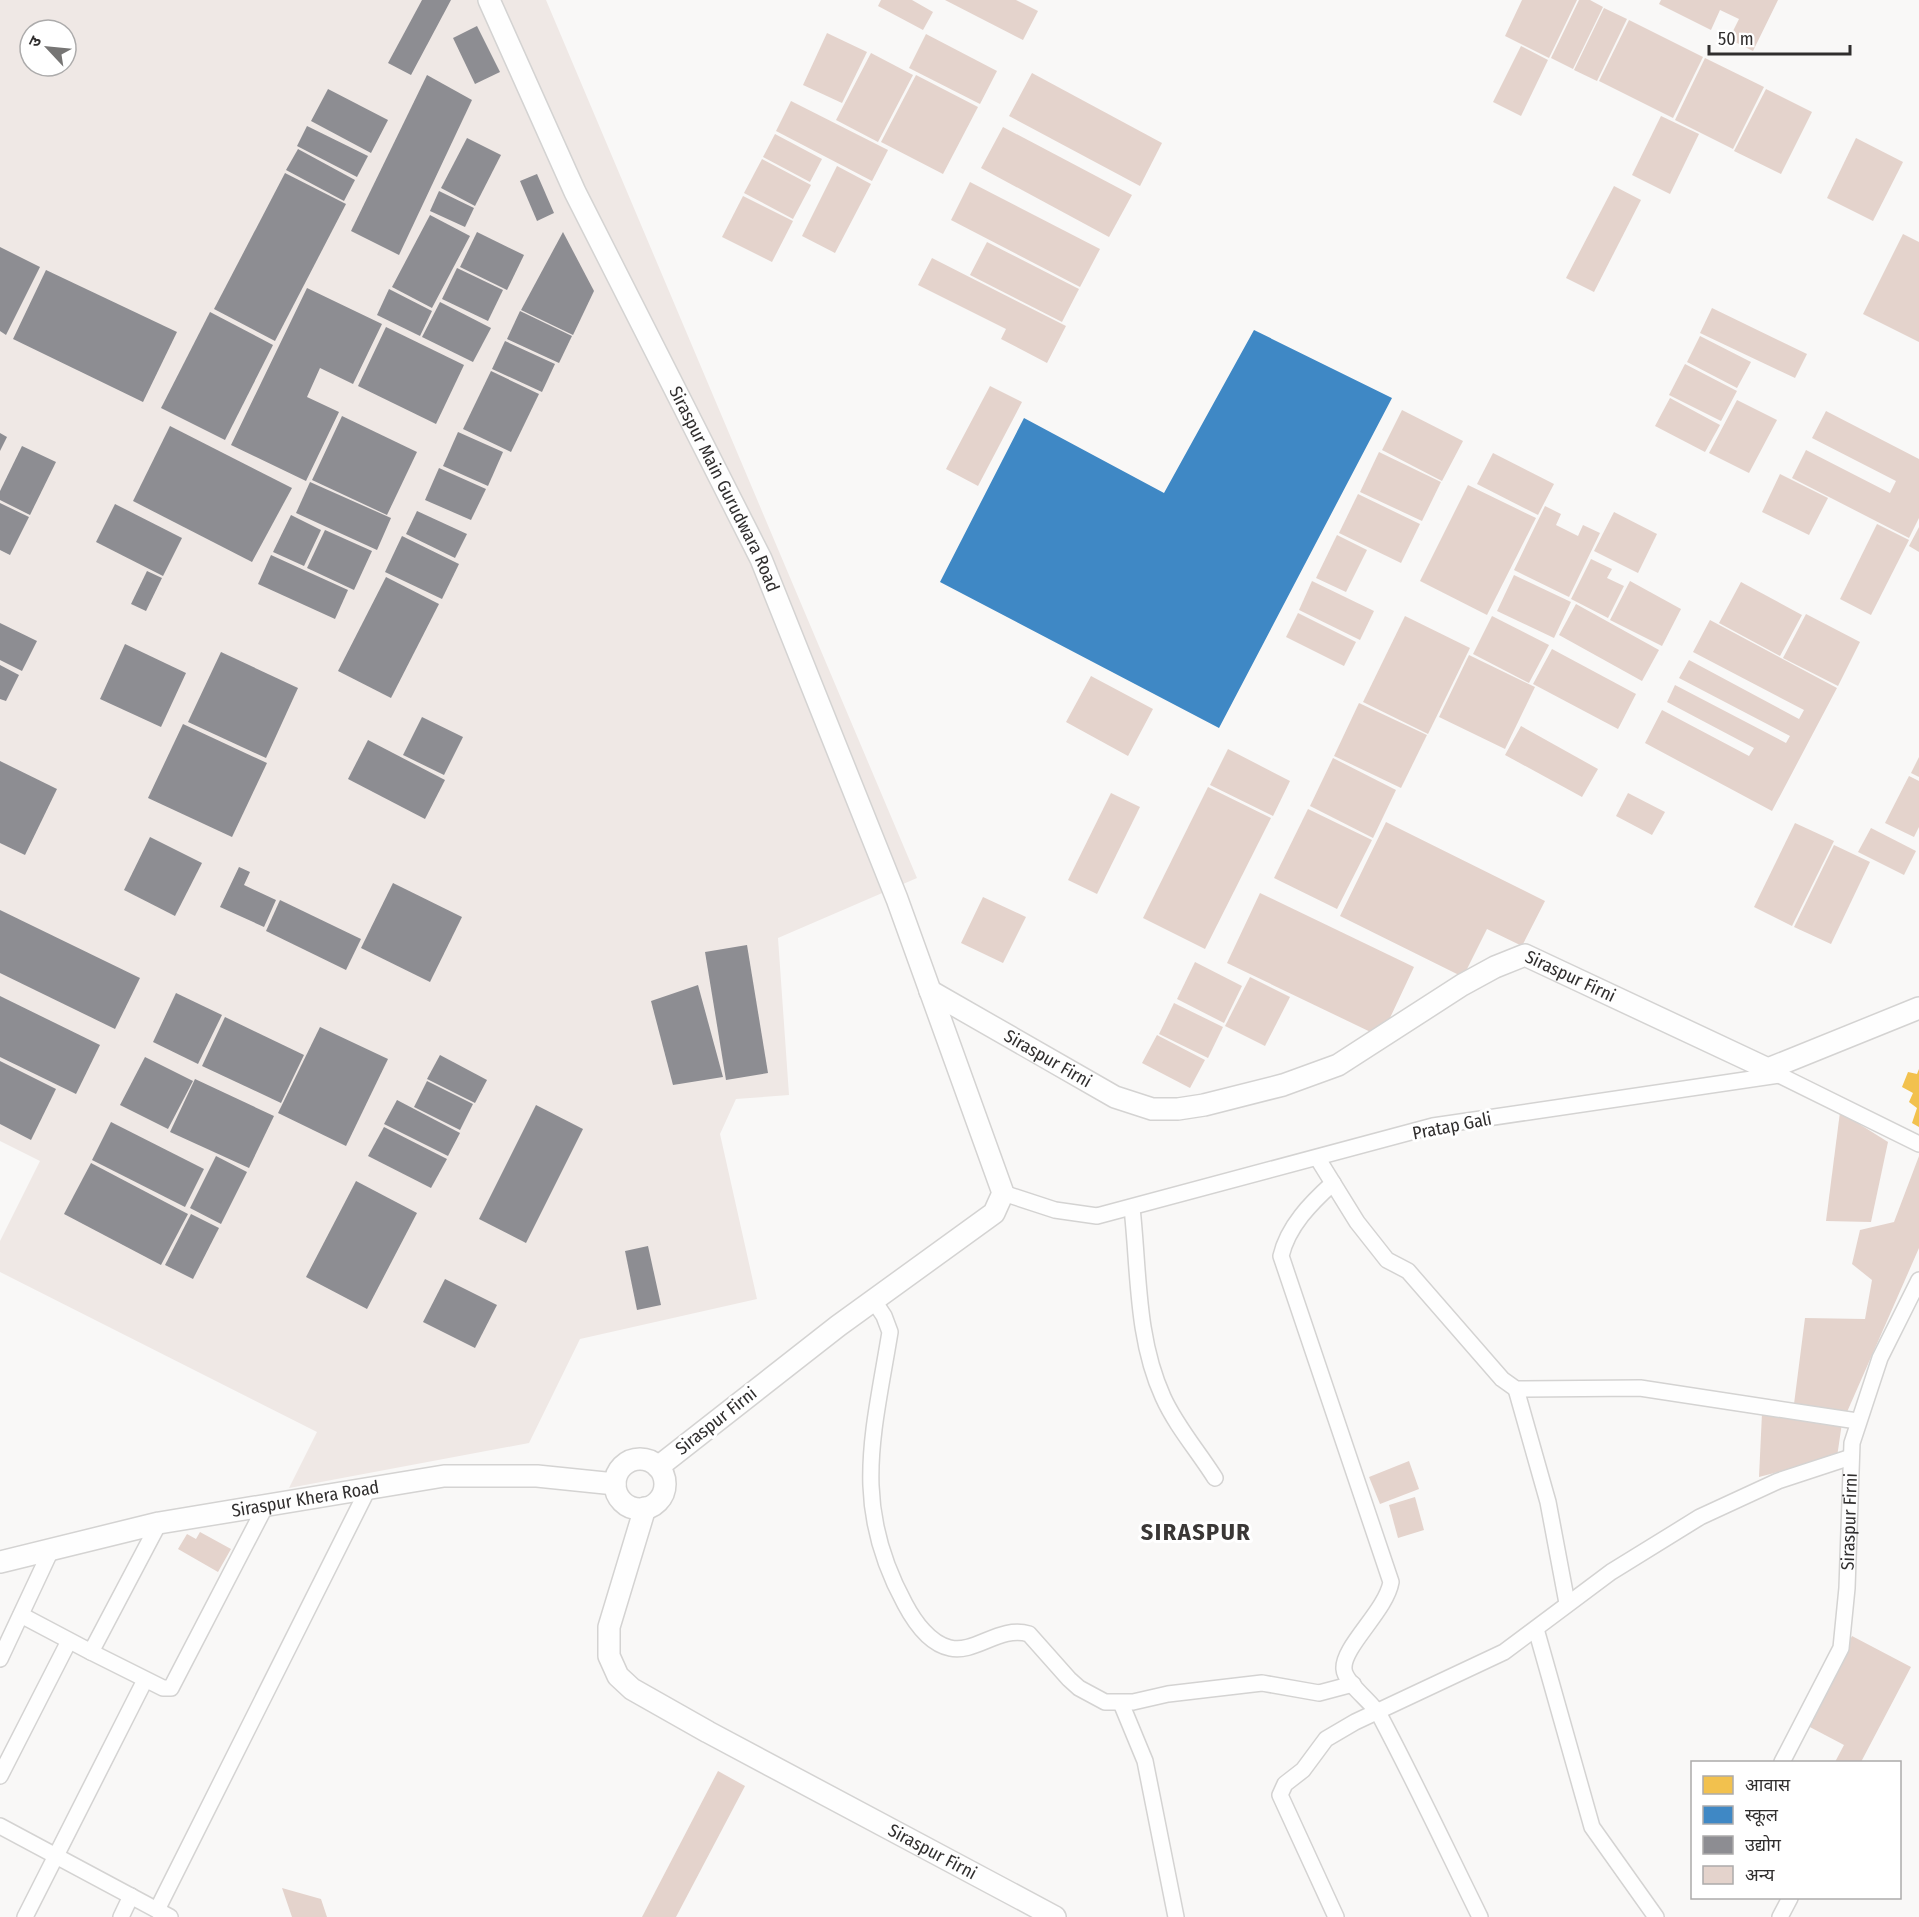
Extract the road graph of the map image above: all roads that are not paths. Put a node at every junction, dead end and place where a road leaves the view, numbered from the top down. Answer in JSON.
{"nodes":[{"id":1,"x":489,"y":0,"type":"edge"},
{"id":2,"x":930,"y":991,"type":"junction"},
{"id":3,"x":1919,"y":1008,"type":"edge"},
{"id":4,"x":1773,"y":1072,"type":"junction"},
{"id":5,"x":1919,"y":1144,"type":"edge"},
{"id":6,"x":1318,"y":1159,"type":"junction"},
{"id":7,"x":1333,"y":1183,"type":"junction"},
{"id":8,"x":1002,"y":1193,"type":"junction"},
{"id":9,"x":1132,"y":1208,"type":"junction"},
{"id":10,"x":1919,"y":1280,"type":"edge"},
{"id":11,"x":874,"y":1301,"type":"junction"},
{"id":12,"x":1516,"y":1389,"type":"junction"},
{"id":13,"x":1857,"y":1421,"type":"junction"},
{"id":14,"x":1851,"y":1457,"type":"junction"},
{"id":15,"x":658,"y":1467,"type":"junction"},
{"id":16,"x":1215,"y":1478,"type":"dead end"},
{"id":17,"x":615,"y":1484,"type":"junction"},
{"id":18,"x":369,"y":1487,"type":"junction"},
{"id":19,"x":265,"y":1507,"type":"junction"},
{"id":20,"x":645,"y":1508,"type":"junction"},
{"id":21,"x":159,"y":1523,"type":"junction"},
{"id":22,"x":52,"y":1548,"type":"junction"},
{"id":23,"x":0,"y":1562,"type":"edge"},
{"id":24,"x":1567,"y":1603,"type":"junction"},
{"id":25,"x":21,"y":1615,"type":"junction"},
{"id":26,"x":1536,"y":1629,"type":"junction"},
{"id":27,"x":69,"y":1641,"type":"junction"},
{"id":28,"x":91,"y":1652,"type":"junction"},
{"id":29,"x":0,"y":1659,"type":"edge"},
{"id":30,"x":145,"y":1680,"type":"junction"},
{"id":31,"x":1353,"y":1684,"type":"junction"},
{"id":32,"x":1121,"y":1703,"type":"junction"},
{"id":33,"x":1378,"y":1712,"type":"junction"},
{"id":34,"x":1782,"y":1761,"type":"edge"},
{"id":35,"x":0,"y":1776,"type":"edge"},
{"id":36,"x":0,"y":1826,"type":"edge"},
{"id":37,"x":55,"y":1856,"type":"junction"},
{"id":38,"x":131,"y":1896,"type":"junction"},
{"id":39,"x":1789,"y":1899,"type":"edge"},
{"id":40,"x":163,"y":1913,"type":"edge"},
{"id":41,"x":25,"y":1917,"type":"edge"},
{"id":42,"x":121,"y":1917,"type":"edge"},
{"id":43,"x":1055,"y":1917,"type":"edge"},
{"id":44,"x":1176,"y":1917,"type":"edge"},
{"id":45,"x":1335,"y":1917,"type":"edge"},
{"id":46,"x":1480,"y":1917,"type":"edge"},
{"id":47,"x":1656,"y":1917,"type":"edge"},
{"id":48,"x":1780,"y":1917,"type":"edge"}],
"edges":[{"from":1,"to":2,"type":"street","name":"Siraspur Main Gurudwara Road"},
{"from":2,"to":4,"type":"street","name":"Siraspur Firni"},
{"from":2,"to":8,"type":"street"},
{"from":3,"to":4,"type":"street"},
{"from":4,"to":5,"type":"street","name":"Siraspur Firni"},
{"from":4,"to":6,"type":"street","name":"Pratap Gali"},
{"from":6,"to":7,"type":"street"},
{"from":6,"to":9,"type":"street","name":"Pratap Gali"},
{"from":7,"to":12,"type":"street"},
{"from":7,"to":31,"type":"street"},
{"from":8,"to":9,"type":"street","name":"Pratap Gali"},
{"from":8,"to":11,"type":"street","name":"Siraspur Firni"},
{"from":9,"to":16,"type":"street"},
{"from":10,"to":13,"type":"street","name":"Siraspur Firni"},
{"from":11,"to":15,"type":"street","name":"Siraspur Firni"},
{"from":11,"to":32,"type":"street"},
{"from":12,"to":13,"type":"street"},
{"from":12,"to":24,"type":"street"},
{"from":13,"to":14,"type":"street","name":"Siraspur Firni"},
{"from":14,"to":24,"type":"street"},
{"from":14,"to":34,"type":"street","name":"Siraspur Firni"},
{"from":15,"to":17,"type":"street"},
{"from":15,"to":20,"type":"street"},
{"from":17,"to":18,"type":"street","name":"Siraspur Khera Road"},
{"from":17,"to":20,"type":"street"},
{"from":18,"to":19,"type":"street","name":"Siraspur Khera Road"},
{"from":18,"to":40,"type":"street"},
{"from":19,"to":21,"type":"street","name":"Siraspur Khera Road"},
{"from":19,"to":30,"type":"street"},
{"from":20,"to":43,"type":"street","name":"Siraspur Firni"},
{"from":21,"to":22,"type":"street","name":"Siraspur Khera Road"},
{"from":21,"to":28,"type":"street"},
{"from":22,"to":23,"type":"street","name":"Siraspur Khera Road"},
{"from":22,"to":25,"type":"street"},
{"from":24,"to":26,"type":"street"},
{"from":25,"to":27,"type":"street"},
{"from":25,"to":29,"type":"street"},
{"from":26,"to":33,"type":"street"},
{"from":26,"to":47,"type":"street"},
{"from":27,"to":28,"type":"street"},
{"from":27,"to":35,"type":"street"},
{"from":28,"to":30,"type":"street"},
{"from":30,"to":37,"type":"street"},
{"from":31,"to":32,"type":"street"},
{"from":31,"to":33,"type":"street"},
{"from":32,"to":44,"type":"street"},
{"from":33,"to":45,"type":"street"},
{"from":33,"to":46,"type":"street"},
{"from":36,"to":37,"type":"street"},
{"from":37,"to":38,"type":"street"},
{"from":37,"to":41,"type":"street"},
{"from":38,"to":40,"type":"street"},
{"from":38,"to":42,"type":"street"},
{"from":39,"to":48,"type":"street"}]}
